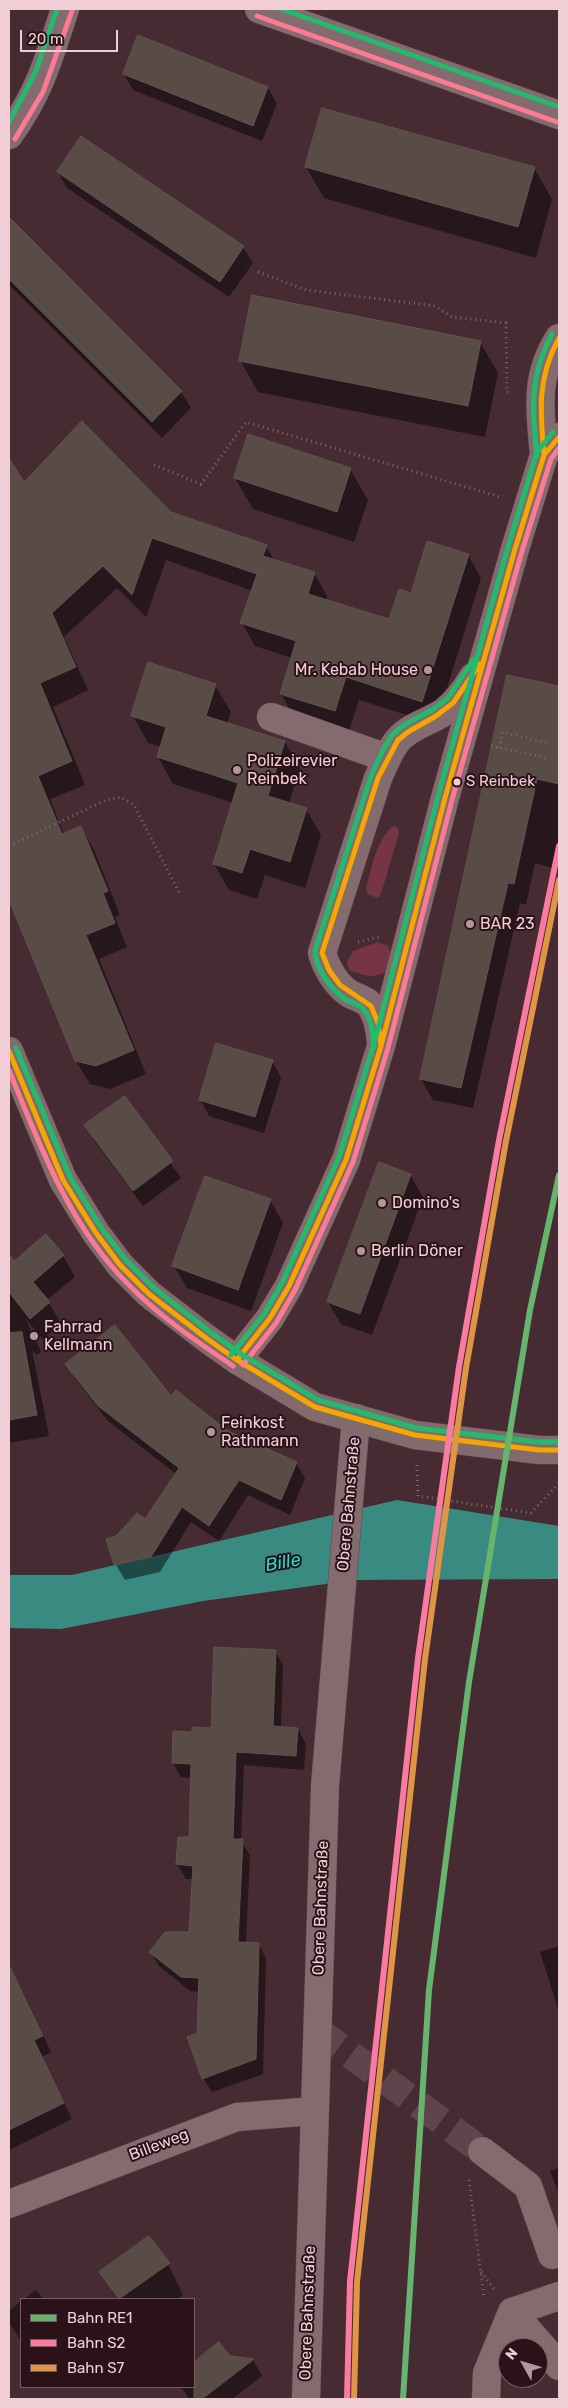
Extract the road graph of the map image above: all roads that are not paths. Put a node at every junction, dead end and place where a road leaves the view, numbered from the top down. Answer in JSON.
{"nodes":[{"id":1,"x":65,"y":9,"type":"edge"},
{"id":2,"x":259,"y":9,"type":"edge"},
{"id":3,"x":559,"y":115,"type":"edge"},
{"id":4,"x":9,"y":134,"type":"edge"},
{"id":5,"x":559,"y":338,"type":"edge"},
{"id":6,"x":552,"y":446,"type":"edge"},
{"id":7,"x":483,"y":660,"type":"junction"},
{"id":8,"x":272,"y":716,"type":"dead end"},
{"id":9,"x":387,"y":758,"type":"junction"},
{"id":10,"x":381,"y":1046,"type":"junction"},
{"id":11,"x":9,"y":1051,"type":"edge"},
{"id":12,"x":237,"y":1360,"type":"junction"},
{"id":13,"x":356,"y":1418,"type":"junction"},
{"id":14,"x":559,"y":1450,"type":"edge"},
{"id":15,"x":314,"y":2112,"type":"junction"},
{"id":16,"x":482,"y":2151,"type":"tunnel mouth"},
{"id":17,"x":9,"y":2204,"type":"edge"},
{"id":18,"x":552,"y":2255,"type":"dead end"},
{"id":19,"x":559,"y":2296,"type":"edge"},
{"id":20,"x":512,"y":2312,"type":"junction"},
{"id":21,"x":559,"y":2366,"type":"edge"},
{"id":22,"x":306,"y":2399,"type":"edge"},
{"id":23,"x":486,"y":2399,"type":"edge"}],
"edges":[{"from":1,"to":4,"type":"street"},
{"from":2,"to":3,"type":"street"},
{"from":5,"to":6,"type":"street"},
{"from":6,"to":7,"type":"street"},
{"from":7,"to":9,"type":"street"},
{"from":7,"to":10,"type":"street"},
{"from":8,"to":9,"type":"street"},
{"from":9,"to":10,"type":"street"},
{"from":10,"to":12,"type":"street"},
{"from":11,"to":12,"type":"main road"},
{"from":12,"to":13,"type":"main road"},
{"from":13,"to":14,"type":"main road"},
{"from":13,"to":15,"type":"street","name":"Obere Bahnstraße"},
{"from":15,"to":17,"type":"street","name":"Billeweg"},
{"from":15,"to":22,"type":"street","name":"Obere Bahnstraße"},
{"from":16,"to":18,"type":"street"},
{"from":19,"to":20,"type":"street"},
{"from":20,"to":21,"type":"street"},
{"from":20,"to":23,"type":"street"}]}
